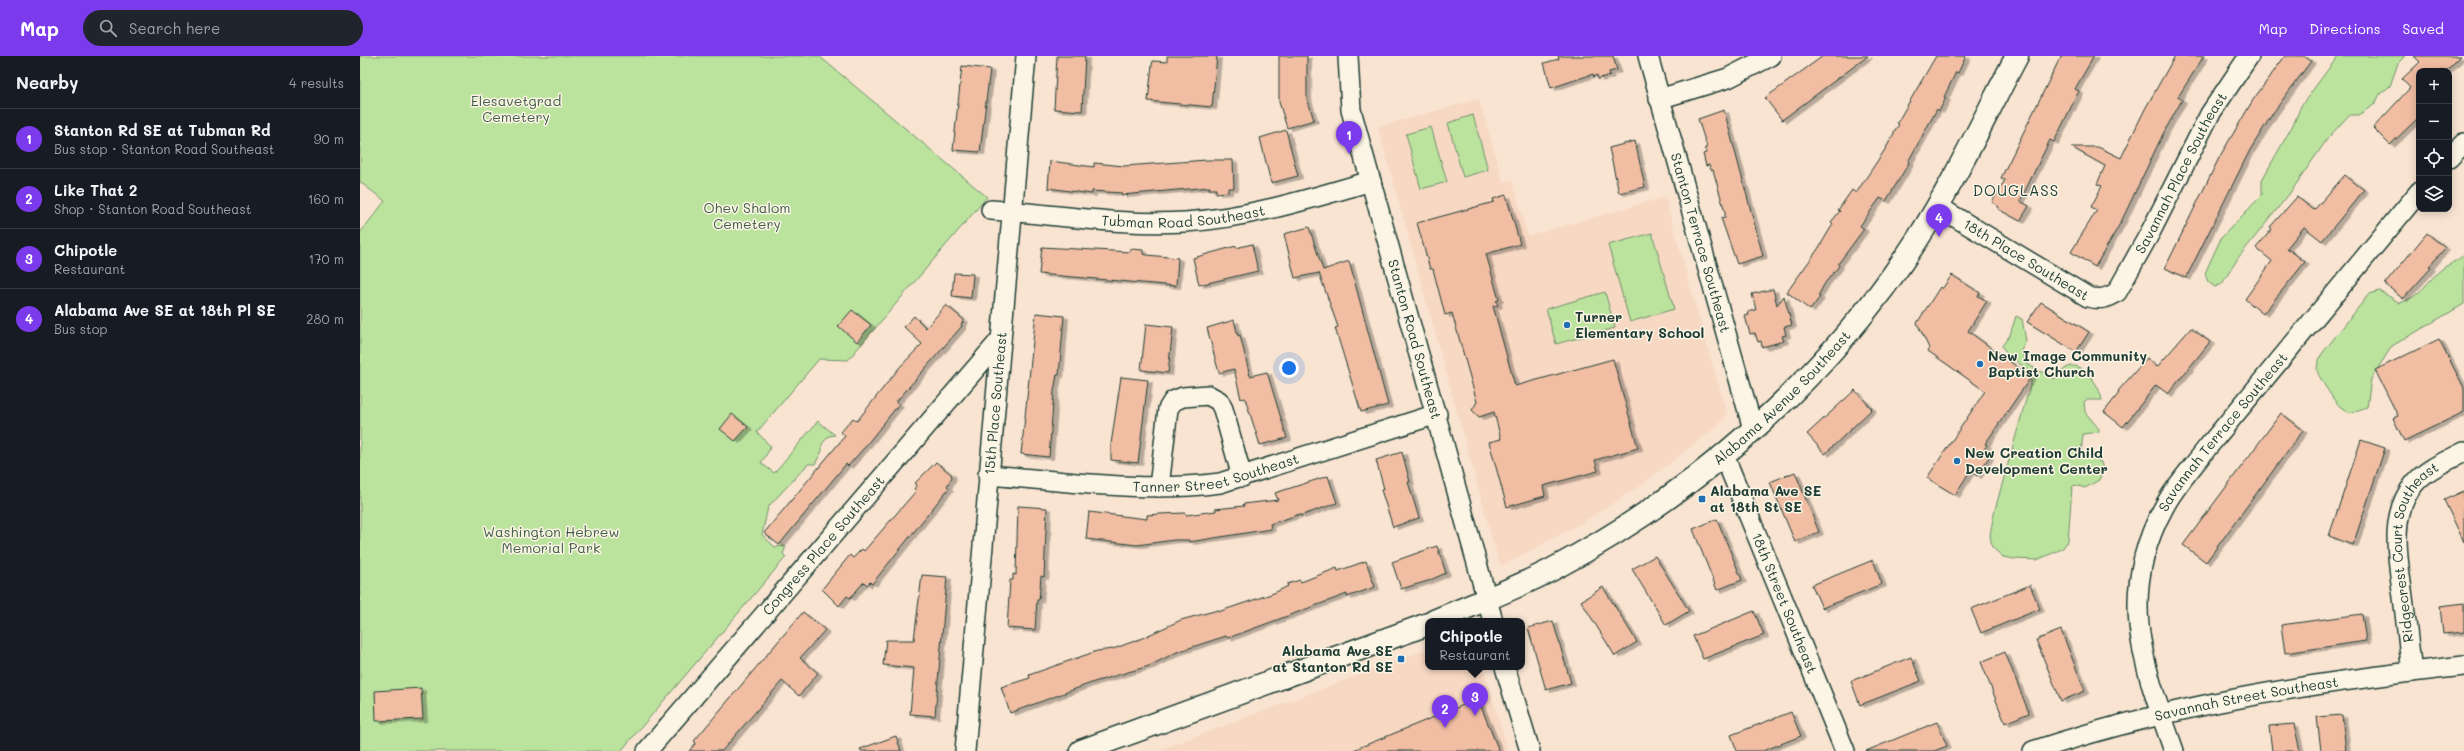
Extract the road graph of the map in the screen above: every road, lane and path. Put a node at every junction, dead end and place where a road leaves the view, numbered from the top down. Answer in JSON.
{"nodes":[{"id":1,"x":1026,"y":56,"type":"edge"},
{"id":2,"x":1348,"y":56,"type":"edge"},
{"id":3,"x":1648,"y":56,"type":"edge"},
{"id":4,"x":1771,"y":56,"type":"edge"},
{"id":5,"x":2017,"y":56,"type":"edge"},
{"id":6,"x":2249,"y":56,"type":"edge"},
{"id":7,"x":1659,"y":99,"type":"junction"},
{"id":8,"x":2464,"y":143,"type":"edge"},
{"id":9,"x":2452,"y":155,"type":"edge"},
{"id":10,"x":1371,"y":182,"type":"junction"},
{"id":11,"x":2416,"y":196,"type":"edge"},
{"id":12,"x":1937,"y":206,"type":"junction"},
{"id":13,"x":991,"y":210,"type":"dead end"},
{"id":14,"x":1012,"y":211,"type":"junction"},
{"id":15,"x":2117,"y":292,"type":"joint"},
{"id":16,"x":1001,"y":339,"type":"junction"},
{"id":17,"x":1437,"y":414,"type":"junction"},
{"id":18,"x":1753,"y":429,"type":"junction"},
{"id":19,"x":2464,"y":452,"type":"edge"},
{"id":20,"x":1724,"y":455,"type":"junction"},
{"id":21,"x":988,"y":475,"type":"junction"},
{"id":22,"x":1242,"y":477,"type":"junction"},
{"id":23,"x":1159,"y":487,"type":"junction"},
{"id":24,"x":1487,"y":598,"type":"junction"},
{"id":25,"x":1441,"y":618,"type":"edge"},
{"id":26,"x":1492,"y":618,"type":"edge"},
{"id":27,"x":1425,"y":625,"type":"edge"},
{"id":28,"x":2464,"y":666,"type":"edge"},
{"id":29,"x":1506,"y":670,"type":"edge"},
{"id":30,"x":2412,"y":672,"type":"junction"},
{"id":31,"x":2162,"y":714,"type":"junction"},
{"id":32,"x":647,"y":751,"type":"edge"},
{"id":33,"x":965,"y":751,"type":"edge"},
{"id":34,"x":1081,"y":751,"type":"edge"},
{"id":35,"x":1530,"y":751,"type":"edge"},
{"id":36,"x":1844,"y":751,"type":"edge"},
{"id":37,"x":2033,"y":751,"type":"edge"},
{"id":38,"x":2174,"y":751,"type":"edge"}],
"edges":[{"from":1,"to":14,"type":"street","name":"15th Place Southeast"},
{"from":2,"to":10,"type":"street","name":"Stanton Road Southeast"},
{"from":3,"to":7,"type":"street","name":"Stanton Terrace Southeast"},
{"from":4,"to":7,"type":"street"},
{"from":5,"to":12,"type":"main road","name":"Alabama Avenue Southeast"},
{"from":6,"to":15,"type":"street","name":"Savannah Place Southeast"},
{"from":7,"to":18,"type":"street","name":"Stanton Terrace Southeast"},
{"from":8,"to":9,"type":"street"},
{"from":10,"to":14,"type":"street","name":"Tubman Road Southeast"},
{"from":10,"to":17,"type":"street","name":"Stanton Road Southeast"},
{"from":11,"to":31,"type":"street","name":"Savannah Terrace Southeast"},
{"from":12,"to":15,"type":"street","name":"18th Place Southeast"},
{"from":12,"to":18,"type":"main road","name":"Alabama Avenue Southeast"},
{"from":13,"to":14,"type":"street","name":"Tubman Road Southeast"},
{"from":14,"to":16,"type":"street","name":"15th Place Southeast"},
{"from":16,"to":21,"type":"street","name":"15th Place Southeast"},
{"from":16,"to":32,"type":"street","name":"Congress Place Southeast"},
{"from":17,"to":22,"type":"street","name":"Tanner Street Southeast"},
{"from":17,"to":24,"type":"street","name":"Stanton Road Southeast"},
{"from":18,"to":20,"type":"main road","name":"Alabama Avenue Southeast"},
{"from":19,"to":30,"type":"street","name":"Ridgecrest Court Southeast"},
{"from":20,"to":24,"type":"main road","name":"Alabama Avenue Southeast"},
{"from":20,"to":36,"type":"street","name":"18th Street Southeast"},
{"from":21,"to":23,"type":"street","name":"Tanner Street Southeast"},
{"from":21,"to":33,"type":"street","name":"15th Place Southeast"},
{"from":22,"to":23,"type":"street","name":"Tanner Street Southeast"},
{"from":22,"to":23,"type":"street"},
{"from":24,"to":25,"type":"main road","name":"Alabama Avenue Southeast"},
{"from":24,"to":26,"type":"street","name":"Stanton Road Southeast"},
{"from":27,"to":34,"type":"main road"},
{"from":28,"to":30,"type":"street","name":"Savannah Street Southeast"},
{"from":29,"to":35,"type":"street"},
{"from":30,"to":31,"type":"street","name":"Savannah Street Southeast"},
{"from":31,"to":37,"type":"street","name":"Savannah Street Southeast"},
{"from":31,"to":38,"type":"street","name":"Savannah Terrace Southeast"}]}
